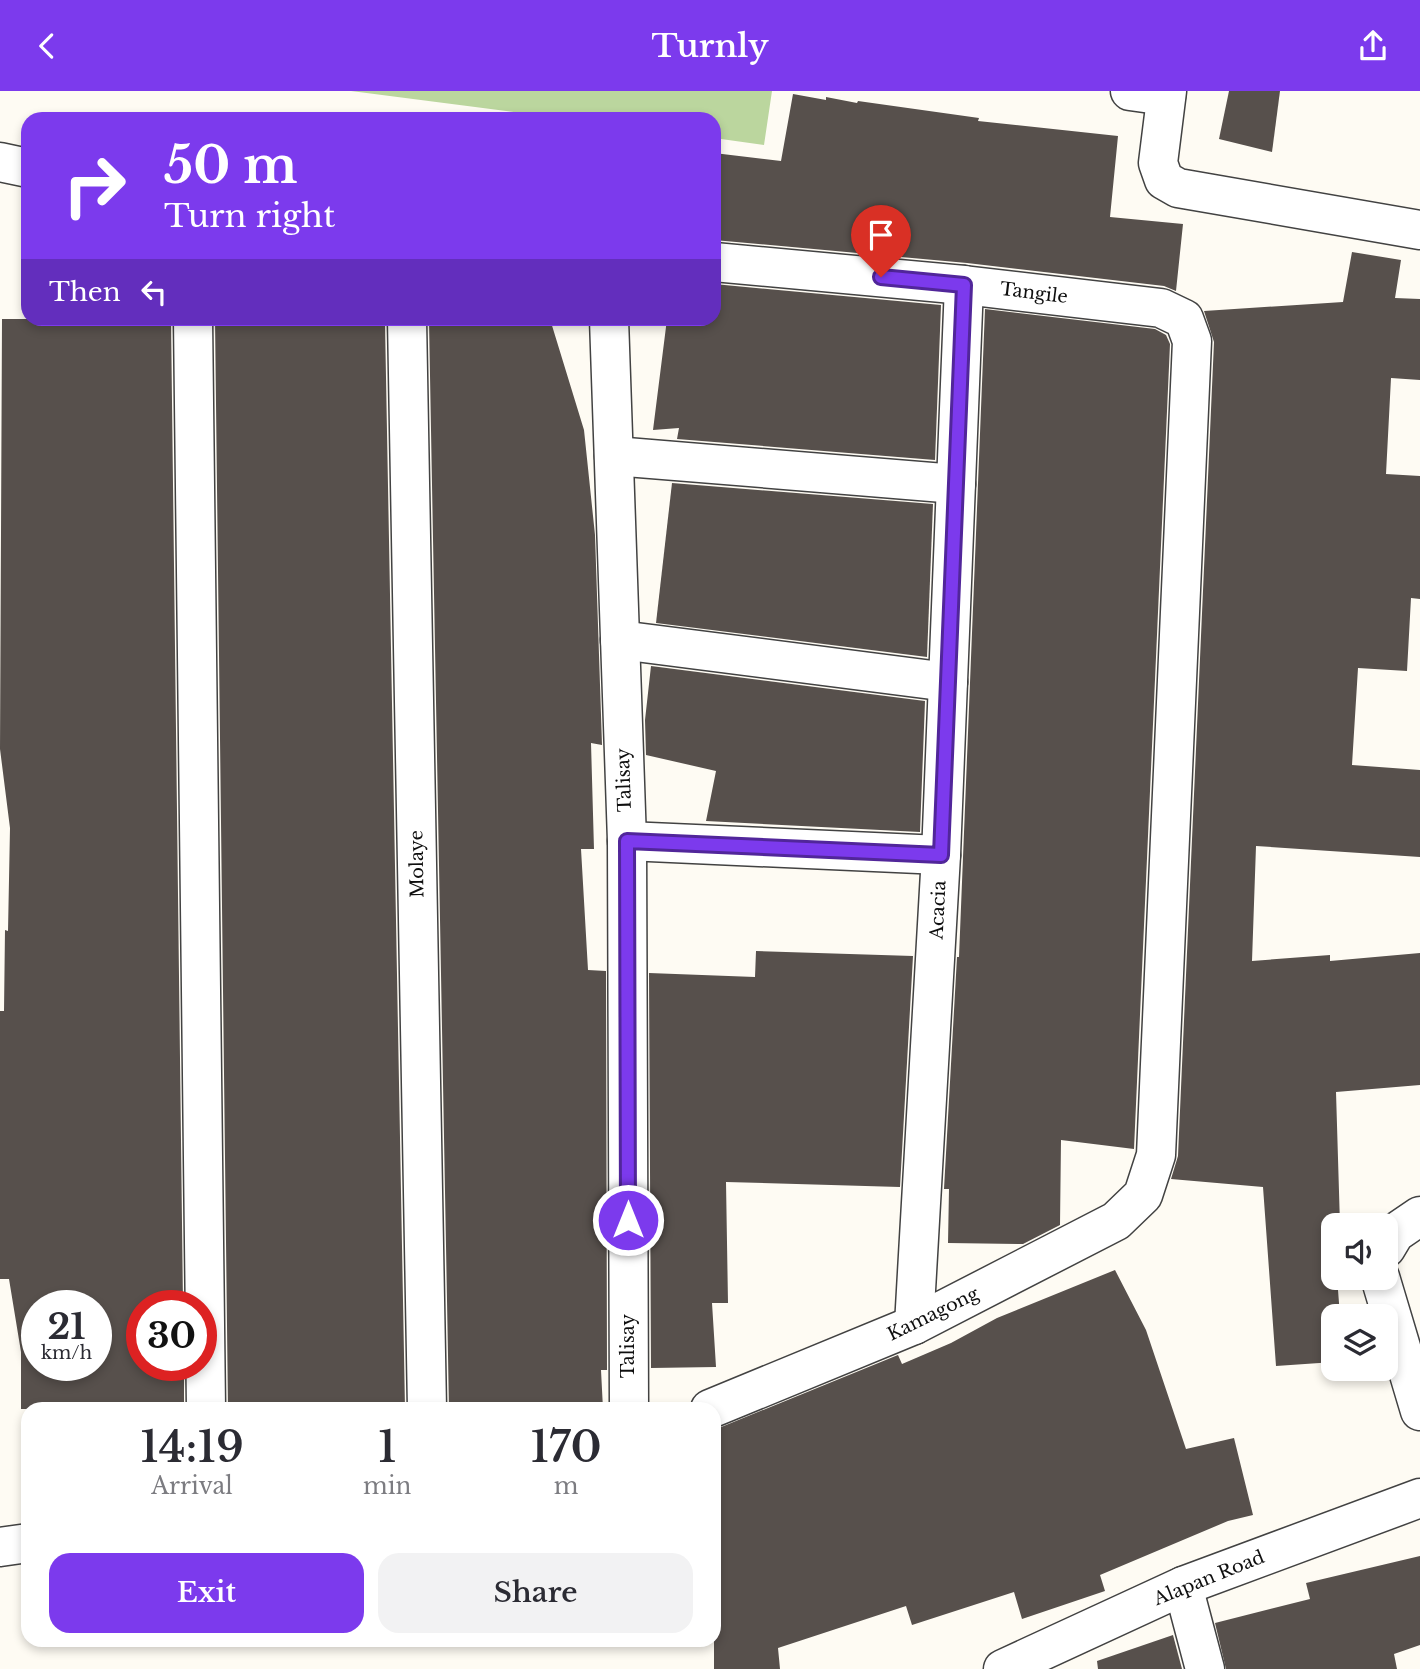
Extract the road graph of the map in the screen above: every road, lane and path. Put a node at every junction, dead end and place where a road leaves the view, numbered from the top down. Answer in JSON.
{"nodes":[{"id":1,"x":1155,"y":93,"type":"edge"},
{"id":2,"x":0,"y":162,"type":"edge"},
{"id":3,"x":21,"y":166,"type":"edge"},
{"id":4,"x":1420,"y":230,"type":"edge"},
{"id":5,"x":721,"y":263,"type":"edge"},
{"id":6,"x":964,"y":285,"type":"junction"},
{"id":7,"x":193,"y":326,"type":"edge"},
{"id":8,"x":407,"y":326,"type":"edge"},
{"id":9,"x":609,"y":326,"type":"edge"},
{"id":10,"x":614,"y":456,"type":"junction"},
{"id":11,"x":956,"y":484,"type":"junction"},
{"id":12,"x":620,"y":640,"type":"junction"},
{"id":13,"x":948,"y":683,"type":"junction"},
{"id":14,"x":627,"y":841,"type":"junction"},
{"id":15,"x":941,"y":855,"type":"junction"},
{"id":16,"x":1143,"y":1195,"type":"joint"},
{"id":17,"x":1420,"y":1216,"type":"edge"},
{"id":18,"x":1398,"y":1231,"type":"edge"},
{"id":19,"x":1384,"y":1290,"type":"edge"},
{"id":20,"x":914,"y":1325,"type":"junction"},
{"id":21,"x":206,"y":1402,"type":"edge"},
{"id":22,"x":427,"y":1402,"type":"edge"},
{"id":23,"x":629,"y":1402,"type":"edge"},
{"id":24,"x":721,"y":1404,"type":"edge"},
{"id":25,"x":1420,"y":1411,"type":"edge"},
{"id":26,"x":1420,"y":1498,"type":"edge"},
{"id":27,"x":21,"y":1544,"type":"edge"},
{"id":28,"x":0,"y":1546,"type":"edge"},
{"id":29,"x":1183,"y":1586,"type":"junction"},
{"id":30,"x":1003,"y":1669,"type":"edge"},
{"id":31,"x":1205,"y":1669,"type":"edge"}],
"edges":[{"from":1,"to":4,"type":"street"},
{"from":2,"to":3,"type":"street"},
{"from":5,"to":6,"type":"street","name":"Tangile"},
{"from":6,"to":11,"type":"street","name":"Acacia"},
{"from":6,"to":16,"type":"street","name":"Tangile"},
{"from":7,"to":21,"type":"street"},
{"from":8,"to":22,"type":"street","name":"Molaye"},
{"from":9,"to":10,"type":"street","name":"Talisay"},
{"from":10,"to":11,"type":"street"},
{"from":10,"to":12,"type":"street","name":"Talisay"},
{"from":11,"to":13,"type":"street","name":"Acacia"},
{"from":12,"to":13,"type":"street"},
{"from":12,"to":14,"type":"street","name":"Talisay"},
{"from":13,"to":15,"type":"street","name":"Acacia"},
{"from":14,"to":15,"type":"street"},
{"from":14,"to":23,"type":"street","name":"Talisay"},
{"from":15,"to":20,"type":"street","name":"Acacia"},
{"from":16,"to":20,"type":"street","name":"Kamagong"},
{"from":17,"to":18,"type":"street"},
{"from":19,"to":25,"type":"street"},
{"from":20,"to":24,"type":"street","name":"Kamagong"},
{"from":26,"to":29,"type":"street","name":"Alapan Road"},
{"from":27,"to":28,"type":"street"},
{"from":29,"to":30,"type":"street","name":"Alapan Road"},
{"from":29,"to":31,"type":"street"}]}
